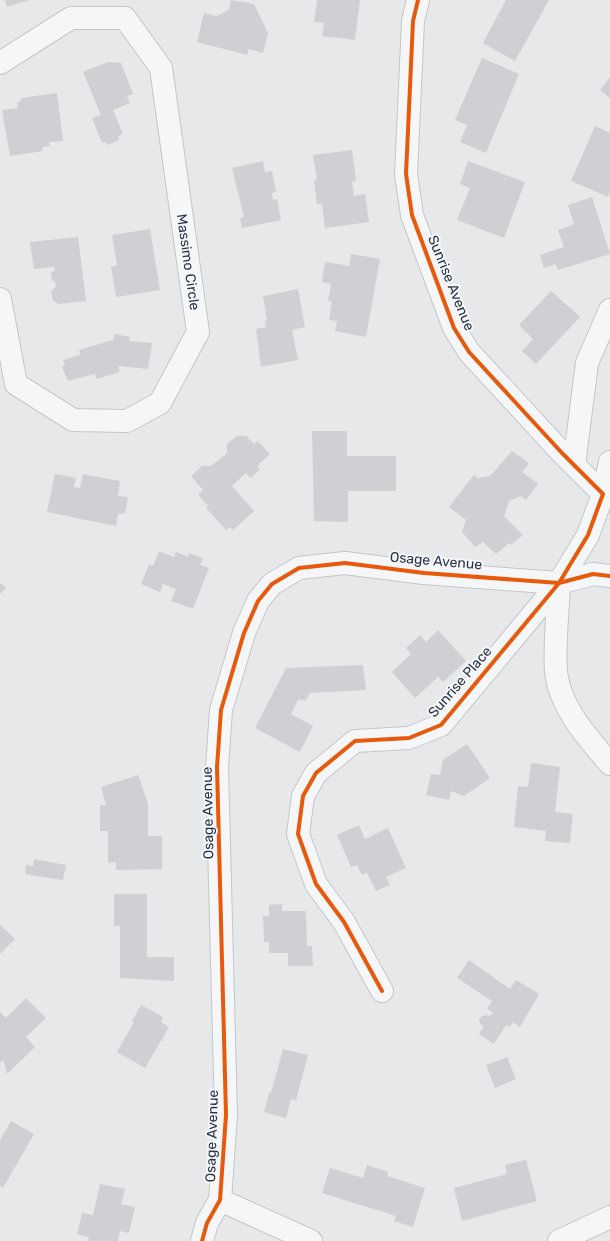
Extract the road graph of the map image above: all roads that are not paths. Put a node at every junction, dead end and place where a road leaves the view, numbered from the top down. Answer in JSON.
{"nodes":[{"id":1,"x":418,"y":0,"type":"edge"},
{"id":2,"x":0,"y":63,"type":"edge"},
{"id":3,"x":0,"y":299,"type":"edge"},
{"id":4,"x":610,"y":310,"type":"edge"},
{"id":5,"x":610,"y":462,"type":"edge"},
{"id":6,"x":574,"y":465,"type":"junction"},
{"id":7,"x":603,"y":494,"type":"junction"},
{"id":8,"x":610,"y":576,"type":"edge"},
{"id":9,"x":559,"y":583,"type":"junction"},
{"id":10,"x":610,"y":764,"type":"edge"},
{"id":11,"x":382,"y":991,"type":"dead end"},
{"id":12,"x":220,"y":1200,"type":"junction"},
{"id":13,"x":610,"y":1217,"type":"edge"},
{"id":14,"x":202,"y":1241,"type":"edge"},
{"id":15,"x":311,"y":1241,"type":"edge"},
{"id":16,"x":559,"y":1241,"type":"edge"}],
"edges":[{"from":1,"to":6,"type":"street","name":"Sunrise Avenue"},
{"from":2,"to":3,"type":"street","name":"Massimo Circle"},
{"from":4,"to":6,"type":"street"},
{"from":5,"to":7,"type":"street"},
{"from":6,"to":7,"type":"street","name":"Sunrise Avenue"},
{"from":7,"to":9,"type":"street"},
{"from":8,"to":9,"type":"street","name":"Osage Avenue"},
{"from":9,"to":10,"type":"street"},
{"from":9,"to":11,"type":"street","name":"Sunrise Place"},
{"from":9,"to":12,"type":"street","name":"Osage Avenue"},
{"from":12,"to":14,"type":"street"},
{"from":12,"to":15,"type":"street"},
{"from":13,"to":16,"type":"street"}]}
